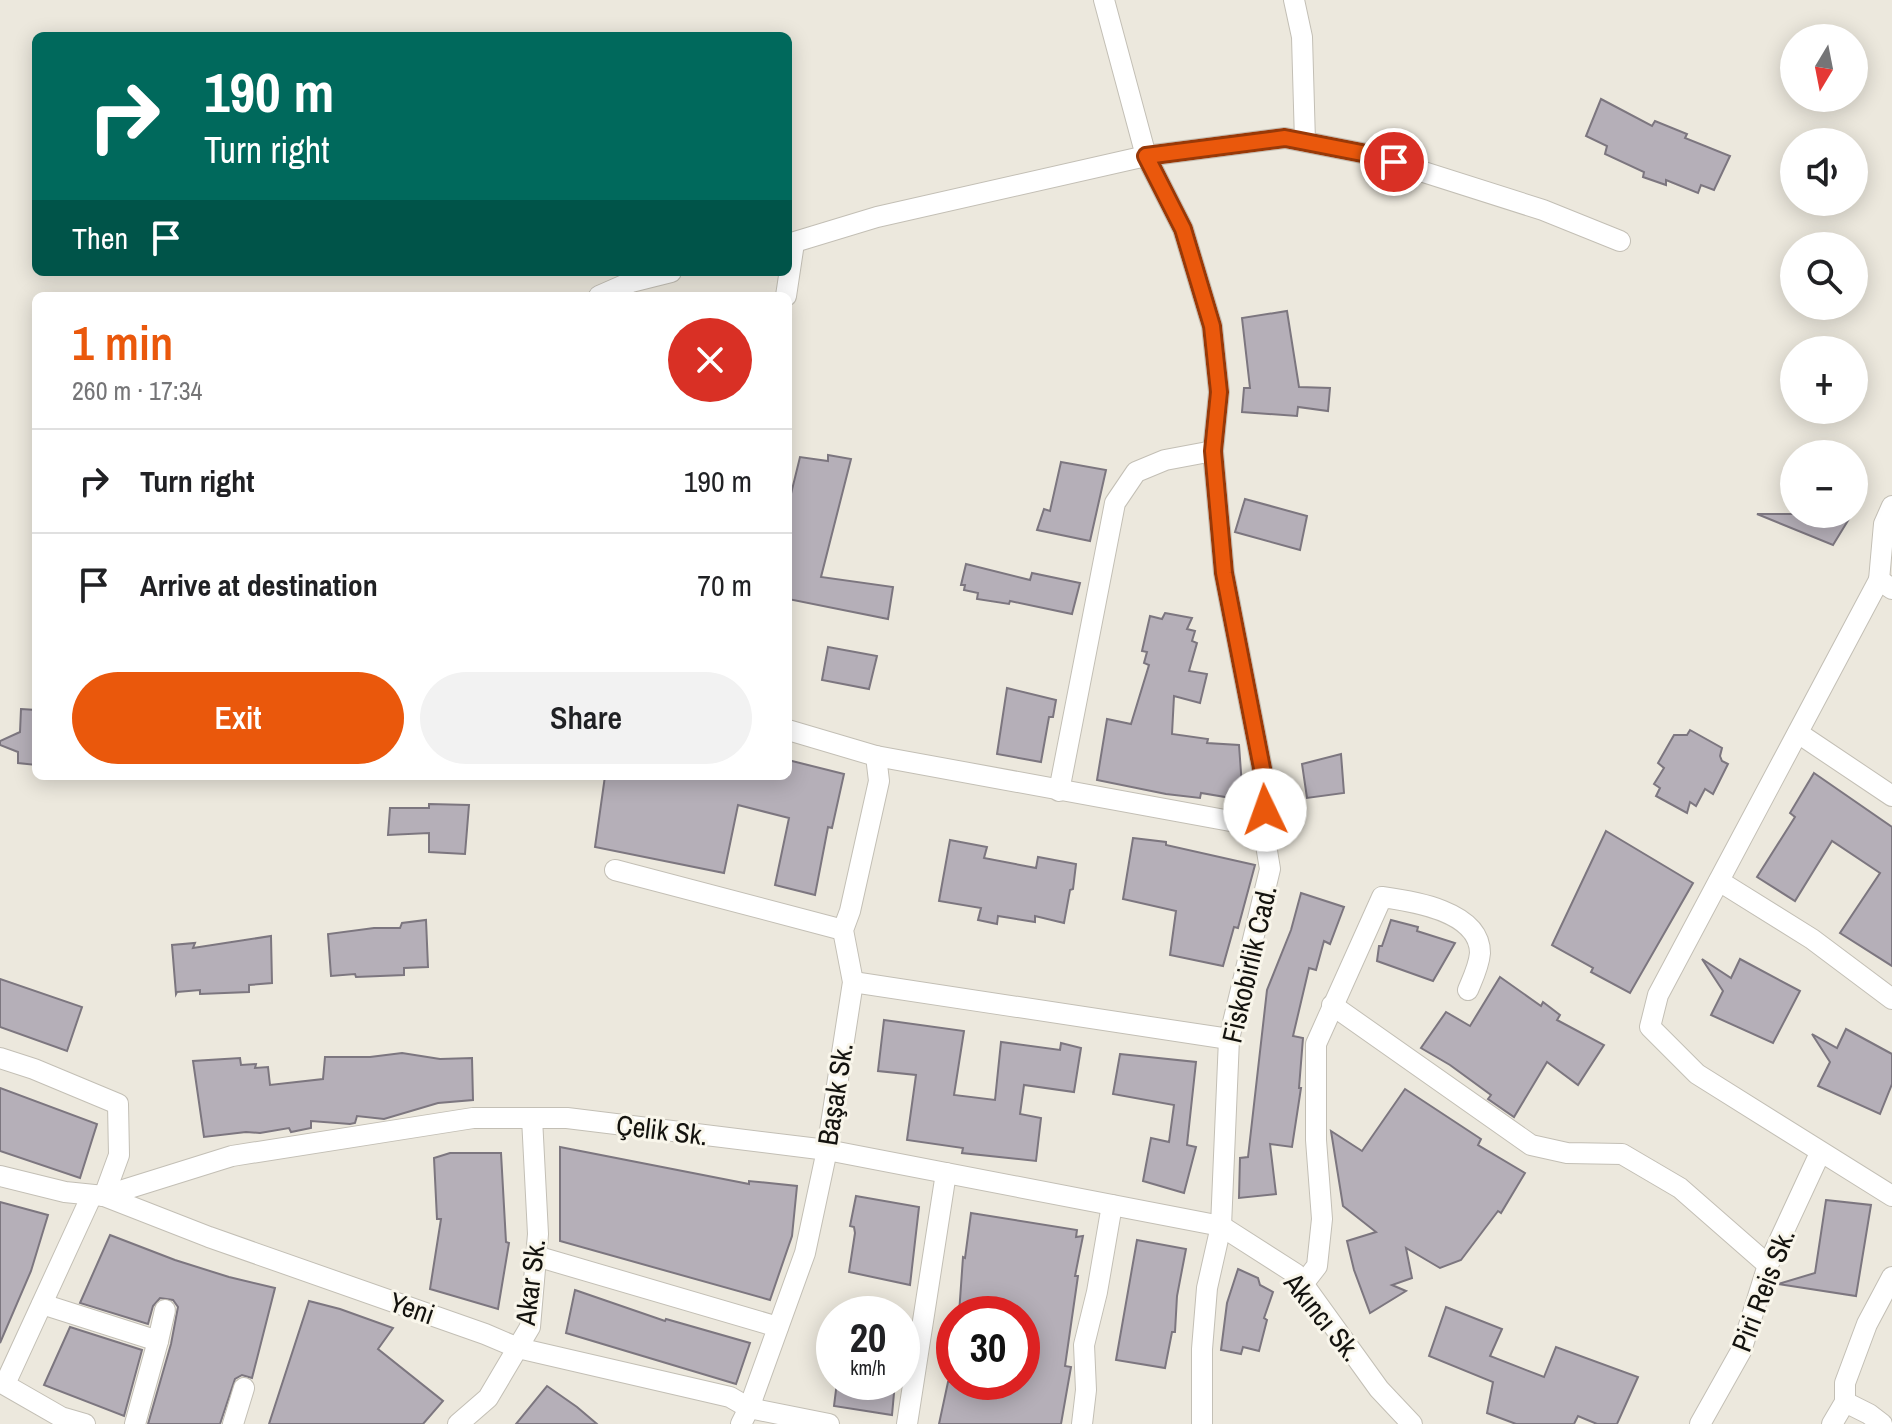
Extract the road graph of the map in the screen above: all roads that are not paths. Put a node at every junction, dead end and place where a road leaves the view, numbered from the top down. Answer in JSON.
{"nodes":[{"id":1,"x":1104,"y":0,"type":"edge"},
{"id":2,"x":1294,"y":0,"type":"edge"},
{"id":3,"x":1305,"y":142,"type":"junction"},
{"id":4,"x":1146,"y":156,"type":"junction"},
{"id":5,"x":1620,"y":241,"type":"dead end"},
{"id":6,"x":792,"y":243,"type":"edge"},
{"id":7,"x":655,"y":276,"type":"edge"},
{"id":8,"x":608,"y":292,"type":"edge"},
{"id":9,"x":1213,"y":451,"type":"junction"},
{"id":10,"x":1892,"y":506,"type":"edge"},
{"id":11,"x":1885,"y":584,"type":"edge"},
{"id":12,"x":792,"y":731,"type":"edge"},
{"id":13,"x":1798,"y":733,"type":"junction"},
{"id":14,"x":876,"y":756,"type":"junction"},
{"id":15,"x":1059,"y":791,"type":"junction"},
{"id":16,"x":1892,"y":796,"type":"edge"},
{"id":17,"x":1263,"y":827,"type":"junction"},
{"id":18,"x":615,"y":870,"type":"dead end"},
{"id":19,"x":1719,"y":881,"type":"junction"},
{"id":20,"x":843,"y":930,"type":"junction"},
{"id":21,"x":853,"y":982,"type":"junction"},
{"id":22,"x":1468,"y":990,"type":"dead end"},
{"id":23,"x":1892,"y":999,"type":"edge"},
{"id":24,"x":1332,"y":1005,"type":"junction"},
{"id":25,"x":1229,"y":1039,"type":"junction"},
{"id":26,"x":0,"y":1058,"type":"edge"},
{"id":27,"x":532,"y":1118,"type":"junction"},
{"id":28,"x":827,"y":1150,"type":"junction"},
{"id":29,"x":1820,"y":1153,"type":"junction"},
{"id":30,"x":946,"y":1173,"type":"junction"},
{"id":31,"x":0,"y":1176,"type":"edge"},
{"id":32,"x":98,"y":1196,"type":"junction"},
{"id":33,"x":1892,"y":1196,"type":"edge"},
{"id":34,"x":1112,"y":1205,"type":"junction"},
{"id":35,"x":1221,"y":1226,"type":"junction"},
{"id":36,"x":536,"y":1256,"type":"junction"},
{"id":37,"x":1768,"y":1265,"type":"junction"},
{"id":38,"x":1892,"y":1277,"type":"edge"},
{"id":39,"x":1303,"y":1284,"type":"junction"},
{"id":40,"x":42,"y":1304,"type":"junction"},
{"id":41,"x":165,"y":1310,"type":"dead end"},
{"id":42,"x":778,"y":1327,"type":"junction"},
{"id":43,"x":158,"y":1341,"type":"junction"},
{"id":44,"x":518,"y":1348,"type":"junction"},
{"id":45,"x":3,"y":1383,"type":"edge"},
{"id":46,"x":244,"y":1388,"type":"dead end"},
{"id":47,"x":1845,"y":1402,"type":"junction"},
{"id":48,"x":745,"y":1416,"type":"edge"},
{"id":49,"x":85,"y":1424,"type":"edge"},
{"id":50,"x":135,"y":1424,"type":"edge"},
{"id":51,"x":233,"y":1424,"type":"edge"},
{"id":52,"x":458,"y":1424,"type":"edge"},
{"id":53,"x":829,"y":1424,"type":"edge"},
{"id":54,"x":907,"y":1424,"type":"edge"},
{"id":55,"x":1082,"y":1424,"type":"edge"},
{"id":56,"x":1202,"y":1424,"type":"edge"},
{"id":57,"x":1412,"y":1424,"type":"edge"},
{"id":58,"x":1700,"y":1424,"type":"edge"},
{"id":59,"x":1832,"y":1424,"type":"edge"},
{"id":60,"x":1882,"y":1424,"type":"edge"}],
"edges":[{"from":1,"to":4,"type":"street","name":"Fiskobirlik Cad."},
{"from":2,"to":3,"type":"street"},
{"from":3,"to":4,"type":"street"},
{"from":3,"to":5,"type":"street"},
{"from":4,"to":6,"type":"street"},
{"from":4,"to":9,"type":"street","name":"Fiskobirlik Cad."},
{"from":7,"to":8,"type":"street"},
{"from":9,"to":15,"type":"street"},
{"from":9,"to":17,"type":"street","name":"Fiskobirlik Cad."},
{"from":10,"to":11,"type":"street"},
{"from":11,"to":13,"type":"street"},
{"from":12,"to":14,"type":"street"},
{"from":13,"to":16,"type":"street"},
{"from":13,"to":19,"type":"street"},
{"from":14,"to":15,"type":"street"},
{"from":14,"to":20,"type":"street","name":"Başak Sk."},
{"from":15,"to":17,"type":"street"},
{"from":17,"to":25,"type":"street","name":"Fiskobirlik Cad."},
{"from":18,"to":20,"type":"street"},
{"from":19,"to":23,"type":"street"},
{"from":19,"to":29,"type":"street"},
{"from":20,"to":21,"type":"street","name":"Başak Sk."},
{"from":21,"to":25,"type":"street"},
{"from":21,"to":28,"type":"street","name":"Başak Sk."},
{"from":22,"to":24,"type":"street"},
{"from":24,"to":37,"type":"street"},
{"from":24,"to":39,"type":"street"},
{"from":25,"to":35,"type":"street","name":"Fiskobirlik Cad."},
{"from":26,"to":32,"type":"street"},
{"from":27,"to":28,"type":"street","name":"Çelik Sk."},
{"from":27,"to":32,"type":"street","name":"Çelik Sk."},
{"from":27,"to":36,"type":"street","name":"Akar Sk."},
{"from":28,"to":30,"type":"street","name":"Çelik Sk."},
{"from":28,"to":42,"type":"street","name":"Başak Sk."},
{"from":29,"to":33,"type":"street"},
{"from":29,"to":37,"type":"street","name":"Piri Reis Sk."},
{"from":30,"to":34,"type":"street","name":"Çelik Sk."},
{"from":30,"to":54,"type":"street"},
{"from":31,"to":32,"type":"street","name":"Yeni"},
{"from":32,"to":40,"type":"street"},
{"from":32,"to":44,"type":"street","name":"Yeni"},
{"from":34,"to":35,"type":"street","name":"Çelik Sk."},
{"from":34,"to":55,"type":"street"},
{"from":35,"to":39,"type":"street","name":"Akıncı Sk."},
{"from":35,"to":56,"type":"street","name":"Fiskobirlik Cad."},
{"from":36,"to":42,"type":"street"},
{"from":36,"to":44,"type":"street","name":"Akar Sk."},
{"from":37,"to":58,"type":"street","name":"Piri Reis Sk."},
{"from":38,"to":47,"type":"street"},
{"from":39,"to":57,"type":"street","name":"Akıncı Sk."},
{"from":40,"to":43,"type":"street"},
{"from":40,"to":45,"type":"street"},
{"from":41,"to":43,"type":"street"},
{"from":42,"to":48,"type":"street","name":"Başak Sk."},
{"from":43,"to":50,"type":"street"},
{"from":44,"to":48,"type":"street","name":"Yeni"},
{"from":44,"to":52,"type":"street","name":"Akar Sk."},
{"from":45,"to":49,"type":"street"},
{"from":46,"to":51,"type":"street"},
{"from":47,"to":59,"type":"street"},
{"from":47,"to":60,"type":"street"},
{"from":48,"to":53,"type":"street","name":"Yeni"}]}
